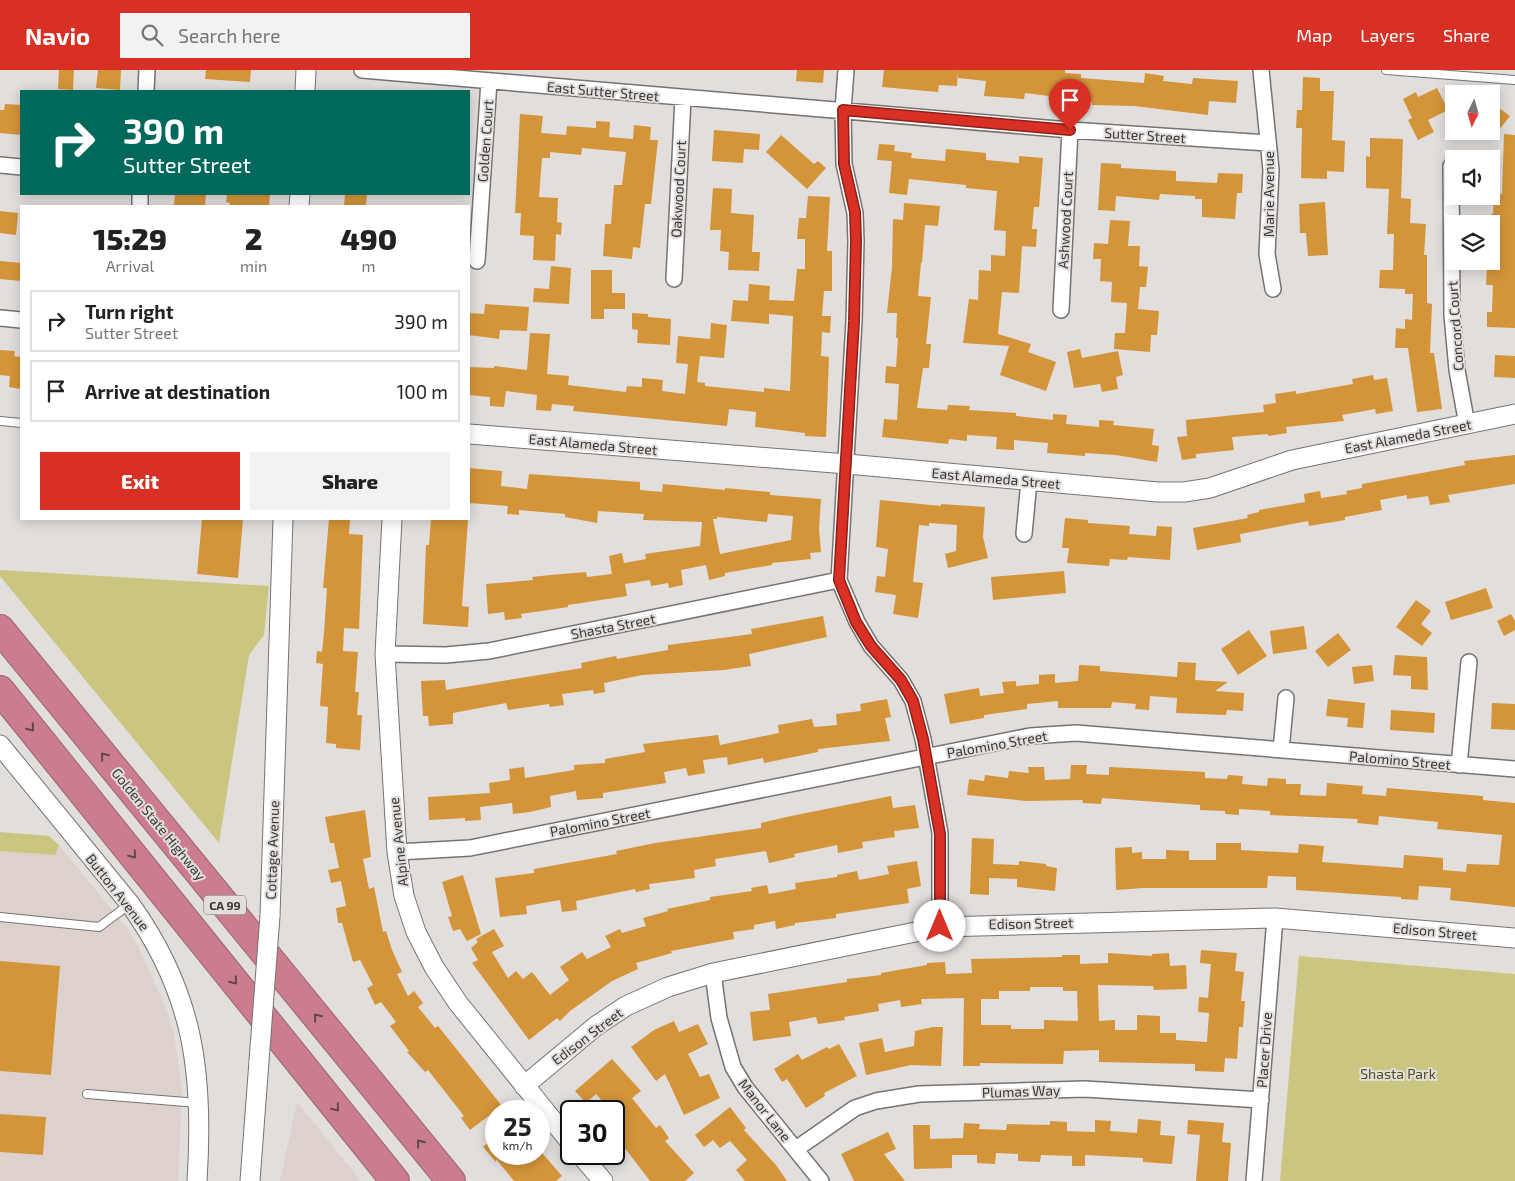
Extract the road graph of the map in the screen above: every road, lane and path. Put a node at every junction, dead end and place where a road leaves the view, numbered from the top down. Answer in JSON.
{"nodes":[{"id":1,"x":147,"y":70,"type":"edge"},
{"id":2,"x":306,"y":70,"type":"edge"},
{"id":3,"x":362,"y":70,"type":"edge"},
{"id":4,"x":846,"y":70,"type":"edge"},
{"id":5,"x":1261,"y":70,"type":"edge"},
{"id":6,"x":1386,"y":70,"type":"edge"},
{"id":7,"x":1515,"y":80,"type":"edge"},
{"id":8,"x":489,"y":81,"type":"junction"},
{"id":9,"x":146,"y":90,"type":"edge"},
{"id":10,"x":306,"y":90,"type":"edge"},
{"id":11,"x":683,"y":98,"type":"junction"},
{"id":12,"x":843,"y":110,"type":"junction"},
{"id":13,"x":1070,"y":130,"type":"junction"},
{"id":14,"x":1268,"y":143,"type":"junction"},
{"id":15,"x":0,"y":166,"type":"edge"},
{"id":16,"x":20,"y":167,"type":"edge"},
{"id":17,"x":1451,"y":205,"type":"edge"},
{"id":18,"x":476,"y":261,"type":"dead end"},
{"id":19,"x":674,"y":279,"type":"dead end"},
{"id":20,"x":1273,"y":289,"type":"dead end"},
{"id":21,"x":1061,"y":310,"type":"dead end"},
{"id":22,"x":0,"y":318,"type":"edge"},
{"id":23,"x":20,"y":320,"type":"edge"},
{"id":24,"x":1515,"y":414,"type":"edge"},
{"id":25,"x":0,"y":421,"type":"edge"},
{"id":26,"x":20,"y":423,"type":"edge"},
{"id":27,"x":1467,"y":425,"type":"junction"},
{"id":28,"x":470,"y":434,"type":"edge"},
{"id":29,"x":847,"y":464,"type":"junction"},
{"id":30,"x":1029,"y":481,"type":"junction"},
{"id":31,"x":283,"y":520,"type":"edge"},
{"id":32,"x":392,"y":520,"type":"edge"},
{"id":33,"x":1024,"y":534,"type":"dead end"},
{"id":34,"x":839,"y":580,"type":"junction"},
{"id":35,"x":0,"y":629,"type":"edge"},
{"id":36,"x":385,"y":654,"type":"junction"},
{"id":37,"x":1469,"y":662,"type":"dead end"},
{"id":38,"x":0,"y":690,"type":"edge"},
{"id":39,"x":1286,"y":698,"type":"dead end"},
{"id":40,"x":0,"y":745,"type":"edge"},
{"id":41,"x":1281,"y":750,"type":"junction"},
{"id":42,"x":926,"y":757,"type":"junction"},
{"id":43,"x":1459,"y":765,"type":"junction"},
{"id":44,"x":1515,"y":769,"type":"edge"},
{"id":45,"x":397,"y":852,"type":"junction"},
{"id":46,"x":130,"y":904,"type":"junction"},
{"id":47,"x":0,"y":917,"type":"edge"},
{"id":48,"x":1275,"y":918,"type":"junction"},
{"id":49,"x":940,"y":926,"type":"junction"},
{"id":50,"x":1515,"y":938,"type":"edge"},
{"id":51,"x":713,"y":973,"type":"junction"},
{"id":52,"x":524,"y":1086,"type":"junction"},
{"id":53,"x":86,"y":1094,"type":"dead end"},
{"id":54,"x":1260,"y":1100,"type":"junction"},
{"id":55,"x":200,"y":1103,"type":"junction"},
{"id":56,"x":560,"y":1130,"type":"edge"},
{"id":57,"x":796,"y":1149,"type":"junction"},
{"id":58,"x":589,"y":1165,"type":"edge"},
{"id":59,"x":197,"y":1181,"type":"edge"},
{"id":60,"x":250,"y":1181,"type":"edge"},
{"id":61,"x":395,"y":1181,"type":"edge"},
{"id":62,"x":451,"y":1181,"type":"edge"},
{"id":63,"x":603,"y":1181,"type":"edge"},
{"id":64,"x":821,"y":1181,"type":"edge"},
{"id":65,"x":1254,"y":1181,"type":"edge"}],
"edges":[{"from":1,"to":9,"type":"street"},
{"from":2,"to":10,"type":"street"},
{"from":3,"to":8,"type":"street","name":"East Sutter Street"},
{"from":4,"to":12,"type":"street"},
{"from":5,"to":14,"type":"street","name":"Marie Avenue"},
{"from":6,"to":7,"type":"lane"},
{"from":8,"to":11,"type":"street","name":"East Sutter Street"},
{"from":8,"to":18,"type":"street","name":"Golden Court"},
{"from":11,"to":12,"type":"street","name":"East Sutter Street"},
{"from":11,"to":19,"type":"street","name":"Oakwood Court"},
{"from":12,"to":13,"type":"street","name":"Sutter Street"},
{"from":12,"to":29,"type":"street"},
{"from":13,"to":14,"type":"street","name":"Sutter Street"},
{"from":13,"to":21,"type":"street","name":"Ashwood Court"},
{"from":14,"to":20,"type":"street","name":"Marie Avenue"},
{"from":15,"to":16,"type":"street"},
{"from":17,"to":27,"type":"street","name":"Concord Court"},
{"from":22,"to":23,"type":"street"},
{"from":24,"to":27,"type":"street","name":"East Alameda Street"},
{"from":25,"to":26,"type":"lane"},
{"from":27,"to":30,"type":"street","name":"East Alameda Street"},
{"from":28,"to":29,"type":"street","name":"East Alameda Street"},
{"from":29,"to":30,"type":"street","name":"East Alameda Street"},
{"from":29,"to":34,"type":"street"},
{"from":30,"to":33,"type":"street"},
{"from":31,"to":60,"type":"street","name":"Cottage Avenue","bridge":true},
{"from":32,"to":36,"type":"street","name":"Alpine Avenue"},
{"from":34,"to":36,"type":"street","name":"Shasta Street"},
{"from":34,"to":42,"type":"street"},
{"from":62,"to":35,"type":"highway","name":"Golden State Highway","number":"CA 99","one_way":true},
{"from":36,"to":45,"type":"street","name":"Alpine Avenue"},
{"from":37,"to":43,"type":"street"},
{"from":38,"to":61,"type":"highway","number":"CA 99","one_way":true},
{"from":39,"to":41,"type":"street"},
{"from":40,"to":46,"type":"street","name":"Button Avenue"},
{"from":41,"to":42,"type":"street","name":"Palomino Street"},
{"from":41,"to":43,"type":"street","name":"Palomino Street"},
{"from":42,"to":45,"type":"street","name":"Palomino Street"},
{"from":42,"to":49,"type":"street"},
{"from":43,"to":44,"type":"street","name":"Palomino Street"},
{"from":45,"to":52,"type":"street","name":"Alpine Avenue"},
{"from":46,"to":47,"type":"lane"},
{"from":46,"to":55,"type":"street","name":"Button Avenue"},
{"from":48,"to":49,"type":"street","name":"Edison Street"},
{"from":48,"to":50,"type":"street","name":"Edison Street"},
{"from":48,"to":54,"type":"street","name":"Placer Drive"},
{"from":49,"to":51,"type":"street","name":"Edison Street"},
{"from":51,"to":52,"type":"street","name":"Edison Street"},
{"from":51,"to":57,"type":"street","name":"Manor Lane"},
{"from":52,"to":56,"type":"street","name":"Alpine Avenue"},
{"from":53,"to":55,"type":"lane"},
{"from":54,"to":57,"type":"street","name":"Plumas Way"},
{"from":54,"to":65,"type":"street","name":"Placer Drive"},
{"from":55,"to":59,"type":"street","name":"Button Avenue"},
{"from":57,"to":64,"type":"street","name":"Manor Lane"},
{"from":58,"to":63,"type":"street"}]}
